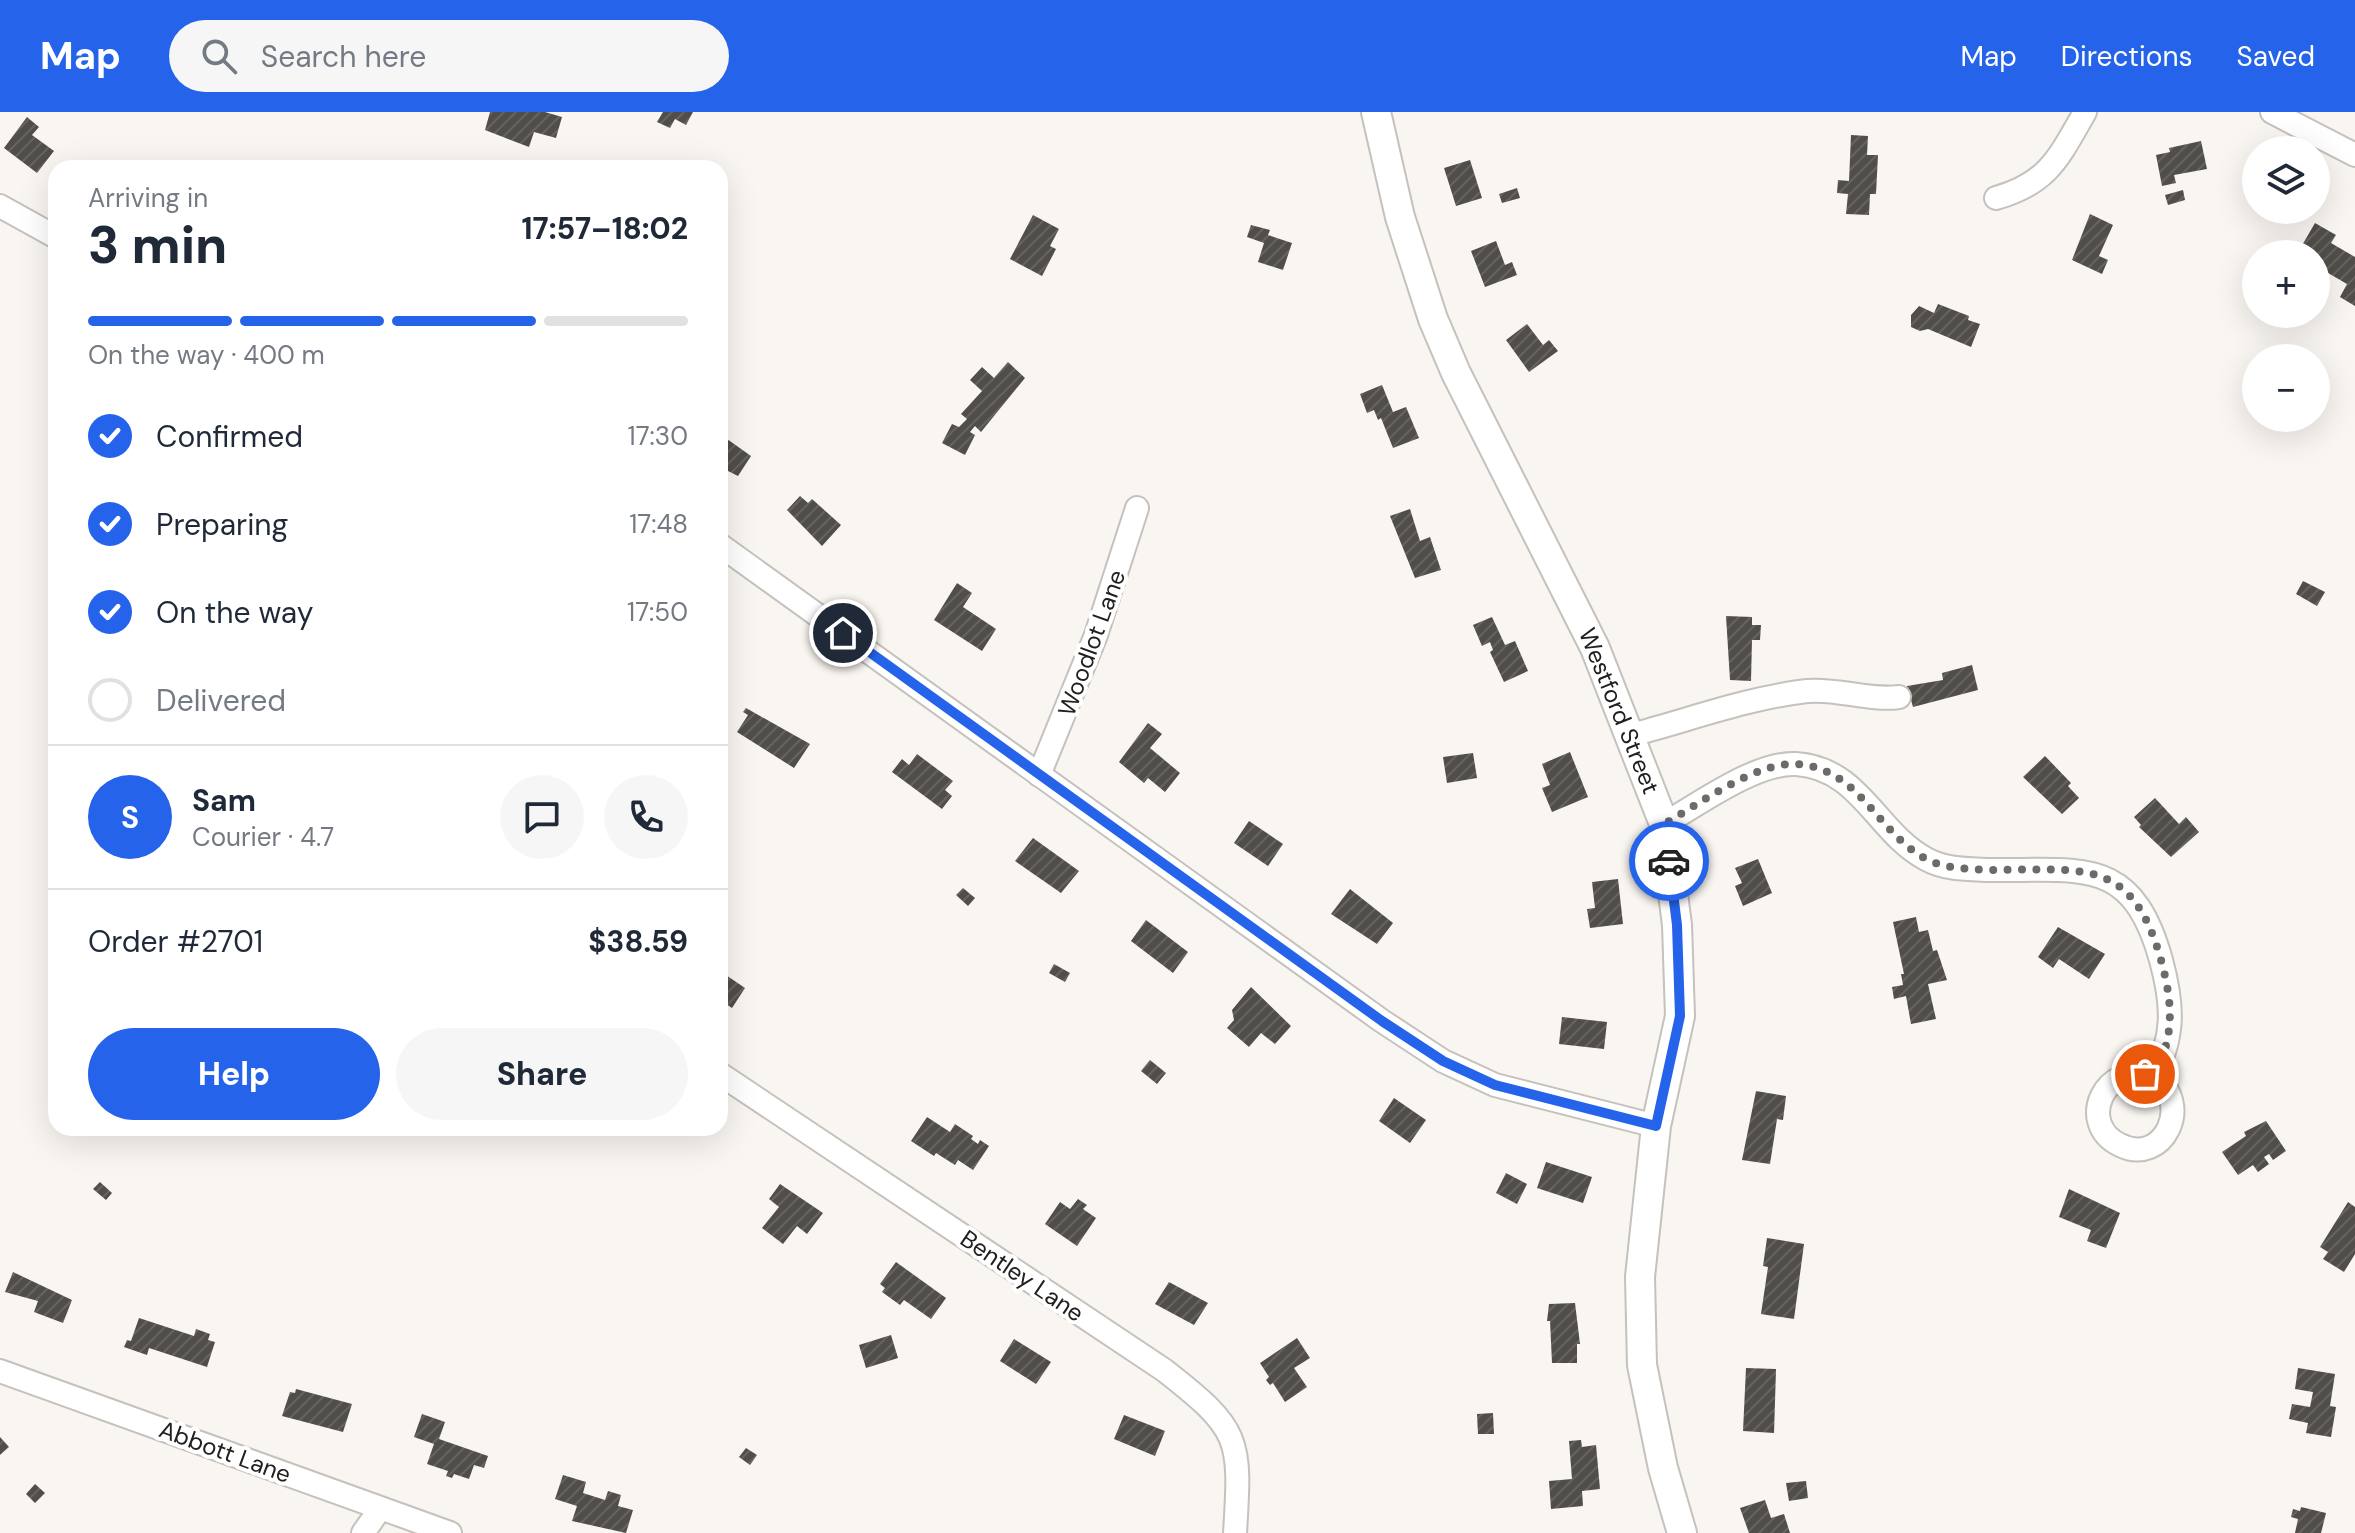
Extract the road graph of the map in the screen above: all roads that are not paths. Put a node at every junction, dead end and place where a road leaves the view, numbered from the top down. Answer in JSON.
{"nodes":[{"id":1,"x":1376,"y":112,"type":"edge"},
{"id":2,"x":2085,"y":112,"type":"edge"},
{"id":3,"x":2272,"y":112,"type":"edge"},
{"id":4,"x":2355,"y":155,"type":"edge"},
{"id":5,"x":1996,"y":198,"type":"dead end"},
{"id":6,"x":0,"y":206,"type":"edge"},
{"id":7,"x":48,"y":233,"type":"edge"},
{"id":8,"x":1137,"y":508,"type":"dead end"},
{"id":9,"x":728,"y":551,"type":"edge"},
{"id":10,"x":1899,"y":697,"type":"dead end"},
{"id":11,"x":1631,"y":735,"type":"junction"},
{"id":12,"x":1039,"y":775,"type":"junction"},
{"id":13,"x":1664,"y":824,"type":"junction"},
{"id":14,"x":2153,"y":1077,"type":"dead end"},
{"id":15,"x":728,"y":1079,"type":"edge"},
{"id":16,"x":1656,"y":1126,"type":"junction"},
{"id":17,"x":0,"y":1371,"type":"edge"},
{"id":18,"x":380,"y":1509,"type":"junction"},
{"id":19,"x":363,"y":1533,"type":"edge"},
{"id":20,"x":450,"y":1533,"type":"edge"},
{"id":21,"x":1235,"y":1533,"type":"edge"},
{"id":22,"x":1682,"y":1533,"type":"edge"}],
"edges":[{"from":1,"to":11,"type":"main road","name":"Westford Street"},
{"from":2,"to":5,"type":"street"},
{"from":3,"to":4,"type":"street"},
{"from":6,"to":7,"type":"street"},
{"from":8,"to":12,"type":"street","name":"Woodlot Lane"},
{"from":9,"to":12,"type":"street"},
{"from":10,"to":11,"type":"street"},
{"from":11,"to":13,"type":"main road","name":"Westford Street"},
{"from":12,"to":16,"type":"street"},
{"from":13,"to":14,"type":"street"},
{"from":13,"to":16,"type":"main road","name":"Westford Street"},
{"from":15,"to":21,"type":"street","name":"Bentley Lane"},
{"from":16,"to":22,"type":"main road","name":"Westford Street"},
{"from":17,"to":18,"type":"street","name":"Abbott Lane"},
{"from":18,"to":19,"type":"street"},
{"from":18,"to":20,"type":"street","name":"Abbott Lane"}]}
